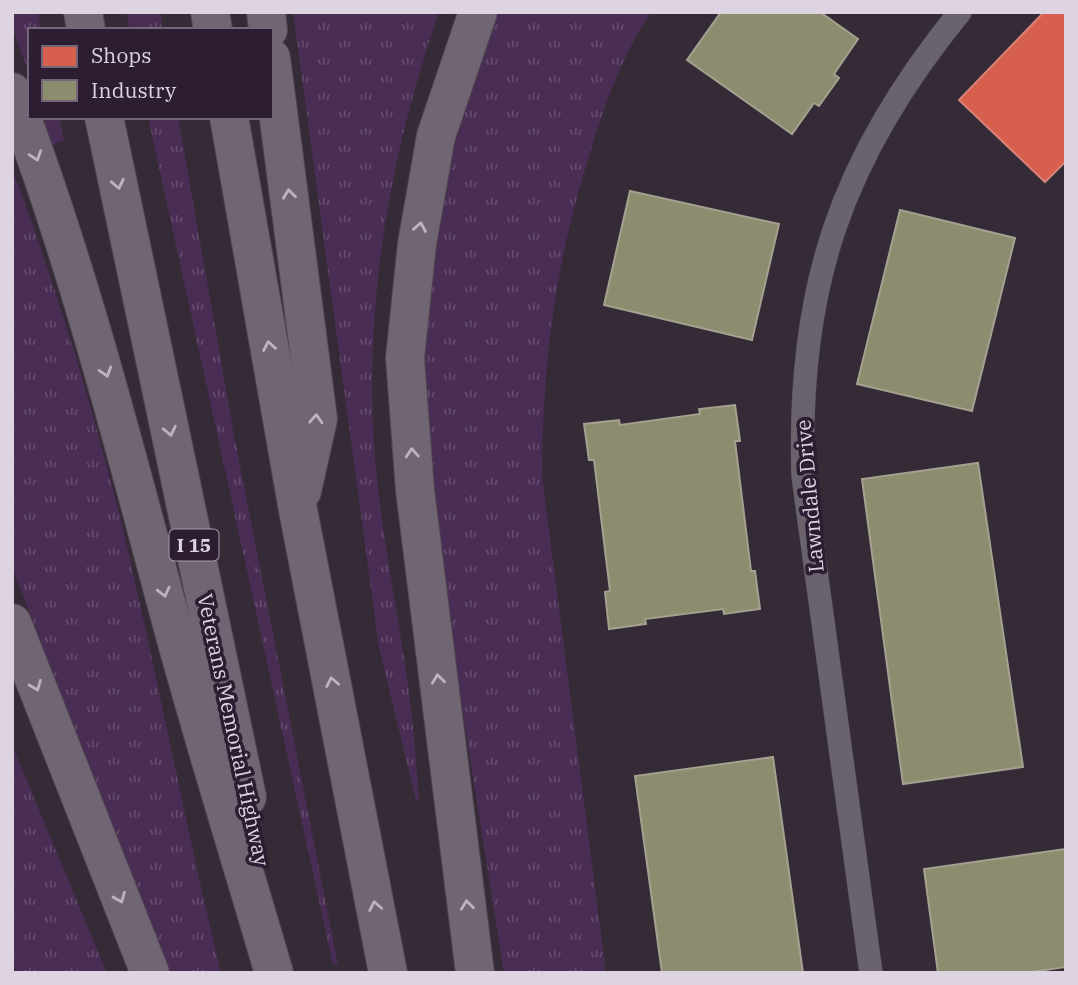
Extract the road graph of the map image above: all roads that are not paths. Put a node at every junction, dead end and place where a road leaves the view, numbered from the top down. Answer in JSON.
{"nodes":[{"id":1,"x":478,"y":12,"type":"edge"},
{"id":2,"x":960,"y":12,"type":"edge"},
{"id":3,"x":273,"y":73,"type":"edge"},
{"id":4,"x":12,"y":92,"type":"edge"},
{"id":5,"x":104,"y":119,"type":"edge"},
{"id":6,"x":229,"y":119,"type":"edge"},
{"id":7,"x":298,"y":510,"type":"junction"},
{"id":8,"x":13,"y":627,"type":"edge"},
{"id":9,"x":150,"y":973,"type":"edge"},
{"id":10,"x":274,"y":973,"type":"edge"},
{"id":11,"x":284,"y":973,"type":"edge"},
{"id":12,"x":388,"y":973,"type":"edge"},
{"id":13,"x":475,"y":973,"type":"edge"},
{"id":14,"x":871,"y":973,"type":"edge"}],
"edges":[{"from":13,"to":1,"type":"highway","one_way":true},
{"from":2,"to":14,"type":"street","name":"Lawndale Drive"},
{"from":7,"to":3,"type":"highway","one_way":true},
{"from":4,"to":10,"type":"highway","one_way":true},
{"from":5,"to":11,"type":"highway","name":"Veterans Memorial Highway","number":"I 15","one_way":true},
{"from":7,"to":6,"type":"highway","one_way":true},
{"from":12,"to":7,"type":"highway","one_way":true},
{"from":8,"to":9,"type":"highway","one_way":true}]}
